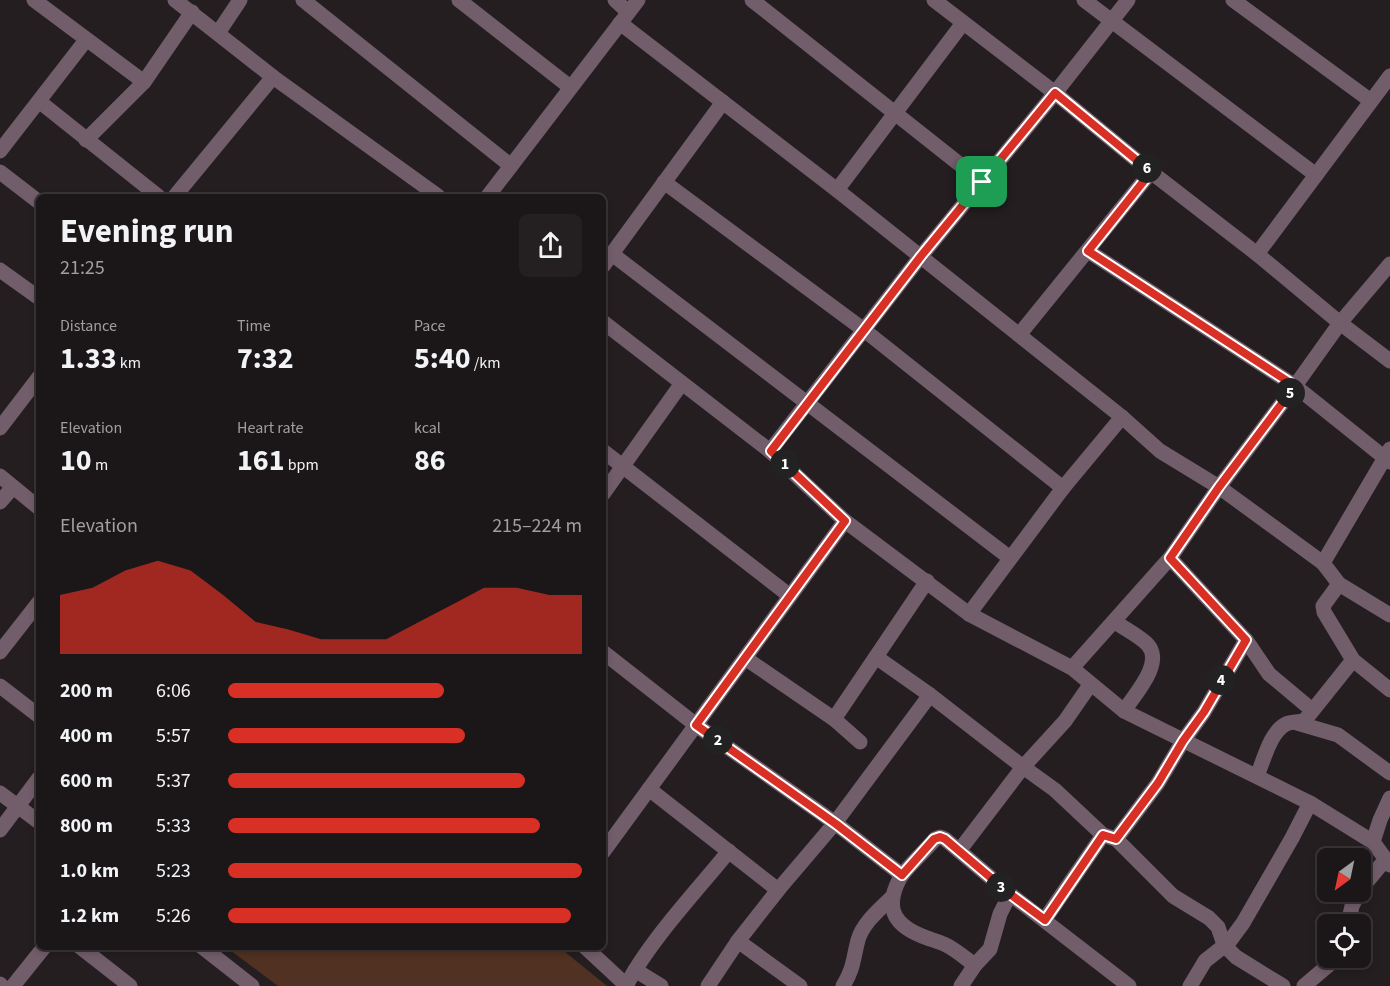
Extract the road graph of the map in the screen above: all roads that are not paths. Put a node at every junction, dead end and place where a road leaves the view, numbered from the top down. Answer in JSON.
{"nodes":[{"id":1,"x":34,"y":0,"type":"edge"},
{"id":2,"x":175,"y":0,"type":"edge"},
{"id":3,"x":240,"y":0,"type":"edge"},
{"id":4,"x":303,"y":0,"type":"edge"},
{"id":5,"x":459,"y":0,"type":"edge"},
{"id":6,"x":615,"y":0,"type":"edge"},
{"id":7,"x":752,"y":0,"type":"edge"},
{"id":8,"x":934,"y":0,"type":"edge"},
{"id":9,"x":1084,"y":0,"type":"edge"},
{"id":10,"x":1128,"y":0,"type":"edge"},
{"id":11,"x":1233,"y":0,"type":"edge"},
{"id":12,"x":192,"y":12,"type":"junction"},
{"id":13,"x":629,"y":12,"type":"edge"},
{"id":14,"x":1111,"y":21,"type":"junction"},
{"id":15,"x":963,"y":23,"type":"junction"},
{"id":16,"x":218,"y":33,"type":"junction"},
{"id":17,"x":86,"y":40,"type":"junction"},
{"id":18,"x":1390,"y":76,"type":"edge"},
{"id":19,"x":273,"y":77,"type":"junction"},
{"id":20,"x":144,"y":82,"type":"junction"},
{"id":21,"x":570,"y":87,"type":"junction"},
{"id":22,"x":1055,"y":93,"type":"junction"},
{"id":23,"x":1371,"y":101,"type":"junction"},
{"id":24,"x":39,"y":102,"type":"junction"},
{"id":25,"x":723,"y":102,"type":"junction"},
{"id":26,"x":895,"y":113,"type":"junction"},
{"id":27,"x":86,"y":140,"type":"junction"},
{"id":28,"x":0,"y":151,"type":"edge"},
{"id":29,"x":511,"y":166,"type":"junction"},
{"id":30,"x":0,"y":172,"type":"edge"},
{"id":31,"x":1151,"y":172,"type":"junction"},
{"id":32,"x":1316,"y":176,"type":"junction"},
{"id":33,"x":664,"y":182,"type":"junction"},
{"id":34,"x":982,"y":182,"type":"junction"},
{"id":35,"x":837,"y":190,"type":"junction"},
{"id":36,"x":155,"y":194,"type":"edge"},
{"id":37,"x":177,"y":194,"type":"edge"},
{"id":38,"x":435,"y":194,"type":"edge"},
{"id":39,"x":490,"y":194,"type":"edge"},
{"id":40,"x":36,"y":200,"type":"edge"},
{"id":41,"x":1088,"y":251,"type":"junction"},
{"id":42,"x":1257,"y":254,"type":"junction"},
{"id":43,"x":921,"y":256,"type":"junction"},
{"id":44,"x":608,"y":260,"type":"edge"},
{"id":45,"x":1390,"y":264,"type":"edge"},
{"id":46,"x":0,"y":270,"type":"edge"},
{"id":47,"x":36,"y":296,"type":"edge"},
{"id":48,"x":1340,"y":323,"type":"junction"},
{"id":49,"x":606,"y":325,"type":"edge"},
{"id":50,"x":864,"y":330,"type":"junction"},
{"id":51,"x":1019,"y":335,"type":"junction"},
{"id":52,"x":1390,"y":361,"type":"edge"},
{"id":53,"x":36,"y":380,"type":"edge"},
{"id":54,"x":682,"y":383,"type":"junction"},
{"id":55,"x":1295,"y":386,"type":"junction"},
{"id":56,"x":807,"y":404,"type":"junction"},
{"id":57,"x":1122,"y":417,"type":"junction"},
{"id":58,"x":0,"y":428,"type":"edge"},
{"id":59,"x":771,"y":451,"type":"junction"},
{"id":60,"x":606,"y":453,"type":"edge"},
{"id":61,"x":1388,"y":456,"type":"edge"},
{"id":62,"x":623,"y":466,"type":"junction"},
{"id":63,"x":0,"y":476,"type":"edge"},
{"id":64,"x":13,"y":486,"type":"junction"},
{"id":65,"x":1219,"y":487,"type":"junction"},
{"id":66,"x":1063,"y":488,"type":"junction"},
{"id":67,"x":606,"y":490,"type":"edge"},
{"id":68,"x":0,"y":502,"type":"edge"},
{"id":69,"x":36,"y":505,"type":"edge"},
{"id":70,"x":845,"y":521,"type":"junction"},
{"id":71,"x":1010,"y":558,"type":"junction"},
{"id":72,"x":1170,"y":558,"type":"junction"},
{"id":73,"x":1323,"y":563,"type":"junction"},
{"id":74,"x":927,"y":581,"type":"junction"},
{"id":75,"x":1339,"y":584,"type":"junction"},
{"id":76,"x":790,"y":596,"type":"junction"},
{"id":77,"x":36,"y":606,"type":"edge"},
{"id":78,"x":969,"y":614,"type":"junction"},
{"id":79,"x":1390,"y":615,"type":"edge"},
{"id":80,"x":1114,"y":621,"type":"junction"},
{"id":81,"x":1246,"y":640,"type":"junction"},
{"id":82,"x":0,"y":652,"type":"edge"},
{"id":83,"x":606,"y":654,"type":"edge"},
{"id":84,"x":876,"y":657,"type":"junction"},
{"id":85,"x":745,"y":658,"type":"junction"},
{"id":86,"x":1353,"y":660,"type":"junction"},
{"id":87,"x":1072,"y":668,"type":"junction"},
{"id":88,"x":1090,"y":685,"type":"junction"},
{"id":89,"x":0,"y":686,"type":"edge"},
{"id":90,"x":1390,"y":690,"type":"edge"},
{"id":91,"x":930,"y":695,"type":"junction"},
{"id":92,"x":1312,"y":710,"type":"junction"},
{"id":93,"x":1124,"y":711,"type":"junction"},
{"id":94,"x":36,"y":714,"type":"edge"},
{"id":95,"x":834,"y":719,"type":"junction"},
{"id":96,"x":1297,"y":723,"type":"junction"},
{"id":97,"x":696,"y":725,"type":"junction"},
{"id":98,"x":1183,"y":741,"type":"junction"},
{"id":99,"x":860,"y":742,"type":"dead end"},
{"id":100,"x":1023,"y":767,"type":"junction"},
{"id":101,"x":1390,"y":773,"type":"edge"},
{"id":102,"x":1257,"y":776,"type":"junction"},
{"id":103,"x":36,"y":782,"type":"edge"},
{"id":104,"x":649,"y":789,"type":"junction"},
{"id":105,"x":0,"y":793,"type":"edge"},
{"id":106,"x":1390,"y":798,"type":"edge"},
{"id":107,"x":1310,"y":803,"type":"junction"},
{"id":108,"x":18,"y":807,"type":"junction"},
{"id":109,"x":36,"y":820,"type":"edge"},
{"id":110,"x":836,"y":824,"type":"junction"},
{"id":111,"x":0,"y":831,"type":"edge"},
{"id":112,"x":1110,"y":837,"type":"junction"},
{"id":113,"x":606,"y":841,"type":"edge"},
{"id":114,"x":1373,"y":842,"type":"junction"},
{"id":115,"x":729,"y":851,"type":"junction"},
{"id":116,"x":959,"y":851,"type":"junction"},
{"id":117,"x":1388,"y":863,"type":"edge"},
{"id":118,"x":902,"y":875,"type":"junction"},
{"id":119,"x":1371,"y":880,"type":"edge"},
{"id":120,"x":778,"y":890,"type":"junction"},
{"id":121,"x":1010,"y":894,"type":"junction"},
{"id":122,"x":891,"y":898,"type":"junction"},
{"id":123,"x":1045,"y":920,"type":"junction"},
{"id":124,"x":738,"y":941,"type":"junction"},
{"id":125,"x":1224,"y":945,"type":"junction"},
{"id":126,"x":42,"y":950,"type":"edge"},
{"id":127,"x":83,"y":950,"type":"edge"},
{"id":128,"x":206,"y":950,"type":"edge"},
{"id":129,"x":588,"y":950,"type":"edge"},
{"id":130,"x":975,"y":964,"type":"junction"},
{"id":131,"x":1325,"y":968,"type":"edge"},
{"id":132,"x":635,"y":969,"type":"junction"},
{"id":133,"x":1111,"y":979,"type":"edge"},
{"id":134,"x":111,"y":980,"type":"edge"},
{"id":135,"x":14,"y":986,"type":"edge"},
{"id":136,"x":130,"y":986,"type":"edge"},
{"id":137,"x":252,"y":986,"type":"edge"},
{"id":138,"x":627,"y":986,"type":"edge"},
{"id":139,"x":661,"y":986,"type":"edge"},
{"id":140,"x":708,"y":986,"type":"edge"},
{"id":141,"x":800,"y":986,"type":"edge"},
{"id":142,"x":843,"y":986,"type":"edge"},
{"id":143,"x":961,"y":986,"type":"edge"},
{"id":144,"x":1129,"y":986,"type":"edge"},
{"id":145,"x":1190,"y":986,"type":"edge"},
{"id":146,"x":1284,"y":986,"type":"edge"},
{"id":147,"x":1304,"y":986,"type":"edge"}],
"edges":[{"from":1,"to":17,"type":"street"},
{"from":2,"to":12,"type":"street"},
{"from":3,"to":16,"type":"street"},
{"from":4,"to":29,"type":"street"},
{"from":5,"to":21,"type":"street"},
{"from":6,"to":13,"type":"street"},
{"from":7,"to":26,"type":"street"},
{"from":8,"to":15,"type":"street"},
{"from":9,"to":14,"type":"street"},
{"from":10,"to":14,"type":"street"},
{"from":11,"to":23,"type":"street"},
{"from":12,"to":16,"type":"street"},
{"from":12,"to":20,"type":"street"},
{"from":13,"to":21,"type":"street"},
{"from":13,"to":25,"type":"street"},
{"from":14,"to":22,"type":"street"},
{"from":14,"to":32,"type":"street"},
{"from":15,"to":22,"type":"street"},
{"from":15,"to":26,"type":"street"},
{"from":16,"to":19,"type":"street"},
{"from":17,"to":20,"type":"street"},
{"from":17,"to":24,"type":"street"},
{"from":18,"to":23,"type":"street"},
{"from":19,"to":37,"type":"street"},
{"from":19,"to":38,"type":"street"},
{"from":20,"to":27,"type":"street"},
{"from":21,"to":29,"type":"street"},
{"from":22,"to":31,"type":"street"},
{"from":22,"to":34,"type":"street"},
{"from":23,"to":32,"type":"street"},
{"from":24,"to":27,"type":"street"},
{"from":24,"to":28,"type":"street"},
{"from":25,"to":33,"type":"street"},
{"from":25,"to":35,"type":"street"},
{"from":26,"to":34,"type":"street"},
{"from":26,"to":35,"type":"street"},
{"from":27,"to":36,"type":"street"},
{"from":29,"to":39,"type":"street"},
{"from":30,"to":40,"type":"street"},
{"from":31,"to":41,"type":"street"},
{"from":31,"to":42,"type":"street"},
{"from":32,"to":42,"type":"street"},
{"from":33,"to":44,"type":"street"},
{"from":33,"to":50,"type":"street"},
{"from":34,"to":43,"type":"street"},
{"from":35,"to":43,"type":"street"},
{"from":41,"to":51,"type":"street"},
{"from":41,"to":55,"type":"street"},
{"from":42,"to":48,"type":"street"},
{"from":43,"to":50,"type":"street"},
{"from":43,"to":51,"type":"street"},
{"from":44,"to":56,"type":"street"},
{"from":45,"to":48,"type":"street"},
{"from":46,"to":47,"type":"street"},
{"from":48,"to":52,"type":"street"},
{"from":48,"to":55,"type":"street"},
{"from":49,"to":54,"type":"street"},
{"from":50,"to":56,"type":"street"},
{"from":50,"to":66,"type":"street"},
{"from":51,"to":57,"type":"street"},
{"from":53,"to":58,"type":"street"},
{"from":54,"to":59,"type":"street"},
{"from":54,"to":62,"type":"street"},
{"from":55,"to":61,"type":"street"},
{"from":55,"to":65,"type":"street"},
{"from":56,"to":59,"type":"street"},
{"from":56,"to":71,"type":"street"},
{"from":57,"to":65,"type":"street"},
{"from":57,"to":66,"type":"street"},
{"from":59,"to":70,"type":"street"},
{"from":60,"to":62,"type":"street"},
{"from":61,"to":73,"type":"street"},
{"from":62,"to":67,"type":"street"},
{"from":62,"to":76,"type":"street"},
{"from":63,"to":64,"type":"street"},
{"from":64,"to":68,"type":"street"},
{"from":64,"to":69,"type":"street"},
{"from":65,"to":72,"type":"street"},
{"from":65,"to":73,"type":"street"},
{"from":66,"to":71,"type":"street"},
{"from":70,"to":74,"type":"street"},
{"from":70,"to":76,"type":"street"},
{"from":71,"to":78,"type":"street"},
{"from":72,"to":80,"type":"street"},
{"from":72,"to":81,"type":"street"},
{"from":73,"to":75,"type":"street"},
{"from":74,"to":78,"type":"street"},
{"from":74,"to":84,"type":"street"},
{"from":75,"to":79,"type":"street"},
{"from":75,"to":86,"type":"street"},
{"from":76,"to":85,"type":"street"},
{"from":77,"to":82,"type":"street"},
{"from":78,"to":87,"type":"street"},
{"from":80,"to":87,"type":"street"},
{"from":80,"to":93,"type":"street"},
{"from":81,"to":92,"type":"street"},
{"from":81,"to":98,"type":"street"},
{"from":83,"to":97,"type":"street"},
{"from":84,"to":91,"type":"street"},
{"from":84,"to":95,"type":"street"},
{"from":85,"to":95,"type":"street"},
{"from":85,"to":97,"type":"street"},
{"from":86,"to":90,"type":"street"},
{"from":86,"to":92,"type":"street"},
{"from":87,"to":88,"type":"street"},
{"from":88,"to":93,"type":"street"},
{"from":88,"to":100,"type":"street"},
{"from":89,"to":94,"type":"street"},
{"from":91,"to":100,"type":"street"},
{"from":91,"to":110,"type":"street"},
{"from":92,"to":96,"type":"street"},
{"from":93,"to":98,"type":"street"},
{"from":95,"to":99,"type":"street"},
{"from":96,"to":101,"type":"street"},
{"from":96,"to":102,"type":"street"},
{"from":97,"to":104,"type":"street"},
{"from":97,"to":110,"type":"street"},
{"from":98,"to":102,"type":"street"},
{"from":98,"to":112,"type":"street"},
{"from":100,"to":112,"type":"street"},
{"from":100,"to":116,"type":"street"},
{"from":102,"to":107,"type":"street"},
{"from":103,"to":108,"type":"street"},
{"from":104,"to":113,"type":"street"},
{"from":104,"to":115,"type":"street"},
{"from":105,"to":108,"type":"street"},
{"from":106,"to":114,"type":"street"},
{"from":107,"to":114,"type":"street"},
{"from":107,"to":125,"type":"street"},
{"from":108,"to":109,"type":"street"},
{"from":108,"to":111,"type":"street"},
{"from":110,"to":118,"type":"street"},
{"from":110,"to":120,"type":"street"},
{"from":112,"to":123,"type":"street"},
{"from":112,"to":125,"type":"street"},
{"from":114,"to":117,"type":"street"},
{"from":115,"to":120,"type":"street"},
{"from":115,"to":132,"type":"street"},
{"from":116,"to":118,"type":"street"},
{"from":116,"to":121,"type":"street"},
{"from":117,"to":119,"type":"street"},
{"from":118,"to":122,"type":"street"},
{"from":120,"to":124,"type":"street"},
{"from":121,"to":123,"type":"street"},
{"from":121,"to":130,"type":"street"},
{"from":122,"to":130,"type":"street"},
{"from":122,"to":142,"type":"street"},
{"from":123,"to":133,"type":"street"},
{"from":124,"to":140,"type":"street"},
{"from":124,"to":141,"type":"street"},
{"from":125,"to":145,"type":"street"},
{"from":125,"to":146,"type":"street"},
{"from":126,"to":135,"type":"street"},
{"from":127,"to":134,"type":"street"},
{"from":128,"to":137,"type":"street"},
{"from":129,"to":138,"type":"street"},
{"from":130,"to":143,"type":"street"},
{"from":131,"to":147,"type":"street"},
{"from":132,"to":138,"type":"street"},
{"from":132,"to":139,"type":"street"},
{"from":133,"to":144,"type":"street"},
{"from":134,"to":136,"type":"street"}]}
